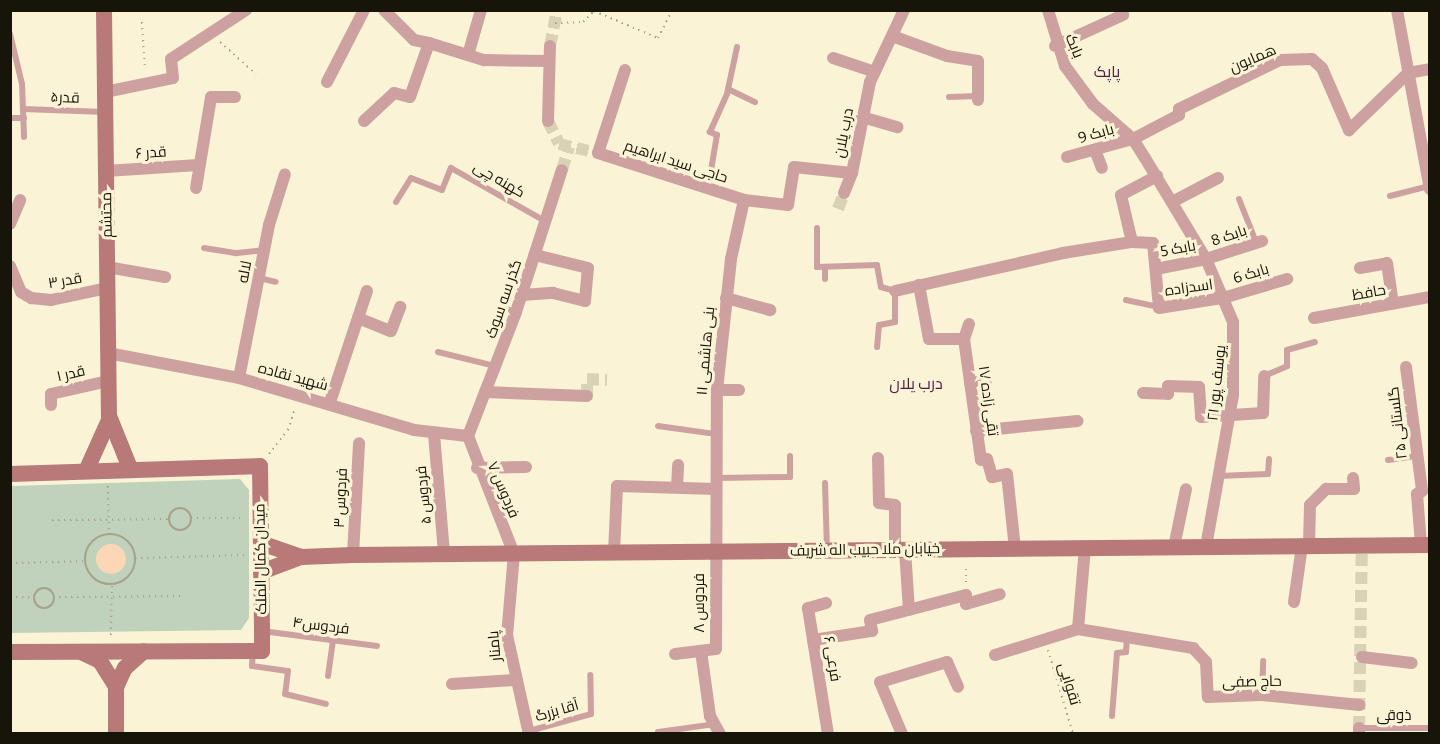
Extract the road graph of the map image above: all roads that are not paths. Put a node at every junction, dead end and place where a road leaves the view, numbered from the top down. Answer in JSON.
{"nodes":[{"id":1,"x":104,"y":10,"type":"edge"},
{"id":2,"x":246,"y":10,"type":"edge"},
{"id":3,"x":364,"y":10,"type":"edge"},
{"id":4,"x":384,"y":10,"type":"edge"},
{"id":5,"x":482,"y":10,"type":"edge"},
{"id":6,"x":904,"y":10,"type":"edge"},
{"id":7,"x":1048,"y":10,"type":"edge"},
{"id":8,"x":1396,"y":10,"type":"edge"},
{"id":9,"x":1123,"y":15,"type":"dead end"},
{"id":10,"x":10,"y":34,"type":"edge"},
{"id":11,"x":895,"y":37,"type":"junction"},
{"id":12,"x":429,"y":43,"type":"junction"},
{"id":13,"x":550,"y":46,"type":"tunnel mouth"},
{"id":14,"x":1056,"y":46,"type":"junction"},
{"id":15,"x":737,"y":47,"type":"dead end"},
{"id":16,"x":468,"y":55,"type":"junction"},
{"id":17,"x":833,"y":58,"type":"dead end"},
{"id":18,"x":548,"y":61,"type":"junction"},
{"id":19,"x":1430,"y":69,"type":"edge"},
{"id":20,"x":626,"y":70,"type":"dead end"},
{"id":21,"x":875,"y":72,"type":"junction"},
{"id":22,"x":1408,"y":73,"type":"junction"},
{"id":23,"x":327,"y":82,"type":"dead end"},
{"id":24,"x":728,"y":89,"type":"junction"},
{"id":25,"x":105,"y":92,"type":"junction"},
{"id":26,"x":235,"y":97,"type":"dead end"},
{"id":27,"x":949,"y":97,"type":"dead end"},
{"id":28,"x":978,"y":98,"type":"joint"},
{"id":29,"x":755,"y":102,"type":"dead end"},
{"id":30,"x":23,"y":109,"type":"junction"},
{"id":31,"x":105,"y":112,"type":"junction"},
{"id":32,"x":1430,"y":113,"type":"edge"},
{"id":33,"x":1416,"y":114,"type":"junction"},
{"id":34,"x":862,"y":117,"type":"junction"},
{"id":35,"x":10,"y":118,"type":"edge"},
{"id":36,"x":24,"y":118,"type":"junction"},
{"id":37,"x":364,"y":121,"type":"dead end"},
{"id":38,"x":548,"y":121,"type":"tunnel mouth"},
{"id":39,"x":898,"y":127,"type":"dead end"},
{"id":40,"x":24,"y":137,"type":"dead end"},
{"id":41,"x":1133,"y":139,"type":"junction"},
{"id":42,"x":1095,"y":150,"type":"junction"},
{"id":43,"x":1067,"y":158,"type":"dead end"},
{"id":44,"x":198,"y":165,"type":"junction"},
{"id":45,"x":1102,"y":168,"type":"dead end"},
{"id":46,"x":562,"y":170,"type":"tunnel mouth"},
{"id":47,"x":106,"y":171,"type":"junction"},
{"id":48,"x":852,"y":172,"type":"junction"},
{"id":49,"x":285,"y":174,"type":"dead end"},
{"id":50,"x":1157,"y":176,"type":"junction"},
{"id":51,"x":1218,"y":178,"type":"dead end"},
{"id":52,"x":1429,"y":187,"type":"edge"},
{"id":53,"x":196,"y":188,"type":"dead end"},
{"id":54,"x":708,"y":188,"type":"junction"},
{"id":55,"x":844,"y":193,"type":"tunnel mouth"},
{"id":56,"x":1390,"y":196,"type":"dead end"},
{"id":57,"x":1239,"y":199,"type":"dead end"},
{"id":58,"x":20,"y":200,"type":"dead end"},
{"id":59,"x":744,"y":200,"type":"junction"},
{"id":60,"x":396,"y":202,"type":"dead end"},
{"id":61,"x":1173,"y":202,"type":"junction"},
{"id":62,"x":546,"y":221,"type":"junction"},
{"id":63,"x":10,"y":224,"type":"edge"},
{"id":64,"x":817,"y":228,"type":"dead end"},
{"id":65,"x":1259,"y":241,"type":"joint"},
{"id":66,"x":1131,"y":242,"type":"junction"},
{"id":67,"x":204,"y":248,"type":"dead end"},
{"id":68,"x":265,"y":250,"type":"junction"},
{"id":69,"x":535,"y":255,"type":"junction"},
{"id":70,"x":1206,"y":259,"type":"junction"},
{"id":71,"x":10,"y":266,"type":"edge"},
{"id":72,"x":107,"y":267,"type":"junction"},
{"id":73,"x":825,"y":267,"type":"junction"},
{"id":74,"x":1360,"y":268,"type":"dead end"},
{"id":75,"x":1156,"y":269,"type":"junction"},
{"id":76,"x":165,"y":277,"type":"dead end"},
{"id":77,"x":259,"y":278,"type":"junction"},
{"id":78,"x":825,"y":279,"type":"dead end"},
{"id":79,"x":1287,"y":279,"type":"dead end"},
{"id":80,"x":276,"y":282,"type":"dead end"},
{"id":81,"x":920,"y":285,"type":"junction"},
{"id":82,"x":107,"y":288,"type":"junction"},
{"id":83,"x":367,"y":291,"type":"dead end"},
{"id":84,"x":895,"y":291,"type":"junction"},
{"id":85,"x":522,"y":295,"type":"junction"},
{"id":86,"x":1430,"y":297,"type":"edge"},
{"id":87,"x":726,"y":298,"type":"junction"},
{"id":88,"x":1223,"y":298,"type":"junction"},
{"id":89,"x":1126,"y":300,"type":"dead end"},
{"id":90,"x":1393,"y":304,"type":"junction"},
{"id":91,"x":400,"y":307,"type":"dead end"},
{"id":92,"x":501,"y":308,"type":"dead end"},
{"id":93,"x":1159,"y":308,"type":"junction"},
{"id":94,"x":770,"y":310,"type":"dead end"},
{"id":95,"x":516,"y":312,"type":"junction"},
{"id":96,"x":358,"y":318,"type":"junction"},
{"id":97,"x":1314,"y":318,"type":"dead end"},
{"id":98,"x":969,"y":324,"type":"dead end"},
{"id":99,"x":964,"y":339,"type":"junction"},
{"id":100,"x":1315,"y":342,"type":"dead end"},
{"id":101,"x":878,"y":347,"type":"dead end"},
{"id":102,"x":438,"y":352,"type":"dead end"},
{"id":103,"x":108,"y":353,"type":"junction"},
{"id":104,"x":496,"y":366,"type":"junction"},
{"id":105,"x":1406,"y":367,"type":"dead end"},
{"id":106,"x":1264,"y":376,"type":"joint"},
{"id":107,"x":239,"y":378,"type":"junction"},
{"id":108,"x":108,"y":381,"type":"junction"},
{"id":109,"x":986,"y":381,"type":"dead end"},
{"id":110,"x":970,"y":383,"type":"junction"},
{"id":111,"x":717,"y":390,"type":"junction"},
{"id":112,"x":739,"y":390,"type":"dead end"},
{"id":113,"x":485,"y":392,"type":"junction"},
{"id":114,"x":1143,"y":393,"type":"dead end"},
{"id":115,"x":587,"y":396,"type":"dead end"},
{"id":116,"x":330,"y":402,"type":"junction"},
{"id":117,"x":51,"y":405,"type":"dead end"},
{"id":118,"x":1229,"y":416,"type":"junction"},
{"id":119,"x":109,"y":420,"type":"junction"},
{"id":120,"x":1078,"y":421,"type":"dead end"},
{"id":121,"x":658,"y":426,"type":"dead end"},
{"id":122,"x":976,"y":431,"type":"junction"},
{"id":123,"x":434,"y":434,"type":"junction"},
{"id":124,"x":716,"y":434,"type":"junction"},
{"id":125,"x":468,"y":436,"type":"junction"},
{"id":126,"x":359,"y":443,"type":"dead end"},
{"id":127,"x":790,"y":456,"type":"dead end"},
{"id":128,"x":1417,"y":456,"type":"junction"},
{"id":129,"x":878,"y":458,"type":"dead end"},
{"id":130,"x":1269,"y":459,"type":"dead end"},
{"id":131,"x":1388,"y":460,"type":"dead end"},
{"id":132,"x":678,"y":465,"type":"dead end"},
{"id":133,"x":526,"y":467,"type":"dead end"},
{"id":134,"x":130,"y":468,"type":"junction"},
{"id":135,"x":477,"y":468,"type":"junction"},
{"id":136,"x":87,"y":469,"type":"junction"},
{"id":137,"x":10,"y":474,"type":"edge"},
{"id":138,"x":1218,"y":476,"type":"junction"},
{"id":139,"x":1353,"y":478,"type":"dead end"},
{"id":140,"x":716,"y":483,"type":"junction"},
{"id":141,"x":825,"y":483,"type":"dead end"},
{"id":142,"x":677,"y":488,"type":"junction"},
{"id":143,"x":1186,"y":489,"type":"dead end"},
{"id":144,"x":1425,"y":545,"type":"edge"},
{"id":145,"x":1305,"y":546,"type":"junction"},
{"id":146,"x":1174,"y":547,"type":"junction"},
{"id":147,"x":1206,"y":547,"type":"junction"},
{"id":148,"x":1084,"y":548,"type":"junction"},
{"id":149,"x":1015,"y":549,"type":"junction"},
{"id":150,"x":900,"y":550,"type":"junction"},
{"id":151,"x":827,"y":551,"type":"junction"},
{"id":152,"x":715,"y":552,"type":"junction"},
{"id":153,"x":614,"y":553,"type":"junction"},
{"id":154,"x":444,"y":554,"type":"junction"},
{"id":155,"x":514,"y":554,"type":"junction"},
{"id":156,"x":353,"y":555,"type":"junction"},
{"id":157,"x":261,"y":557,"type":"junction"},
{"id":158,"x":301,"y":557,"type":"junction"},
{"id":159,"x":1000,"y":594,"type":"dead end"},
{"id":160,"x":1294,"y":602,"type":"dead end"},
{"id":161,"x":826,"y":603,"type":"dead end"},
{"id":162,"x":909,"y":610,"type":"junction"},
{"id":163,"x":1078,"y":629,"type":"junction"},
{"id":164,"x":262,"y":631,"type":"junction"},
{"id":165,"x":1127,"y":637,"type":"junction"},
{"id":166,"x":333,"y":640,"type":"junction"},
{"id":167,"x":813,"y":640,"type":"junction"},
{"id":168,"x":377,"y":646,"type":"dead end"},
{"id":169,"x":79,"y":651,"type":"junction"},
{"id":170,"x":144,"y":651,"type":"junction"},
{"id":171,"x":253,"y":651,"type":"junction"},
{"id":172,"x":700,"y":651,"type":"junction"},
{"id":173,"x":10,"y":652,"type":"edge"},
{"id":174,"x":675,"y":654,"type":"dead end"},
{"id":175,"x":995,"y":656,"type":"dead end"},
{"id":176,"x":1362,"y":657,"type":"dead end"},
{"id":177,"x":1263,"y":661,"type":"dead end"},
{"id":178,"x":1412,"y":663,"type":"dead end"},
{"id":179,"x":328,"y":675,"type":"dead end"},
{"id":180,"x":590,"y":675,"type":"dead end"},
{"id":181,"x":514,"y":680,"type":"junction"},
{"id":182,"x":453,"y":684,"type":"dead end"},
{"id":183,"x":116,"y":687,"type":"junction"},
{"id":184,"x":958,"y":687,"type":"dead end"},
{"id":185,"x":1262,"y":695,"type":"junction"},
{"id":186,"x":326,"y":704,"type":"dead end"},
{"id":187,"x":1359,"y":705,"type":"dead end"},
{"id":188,"x":1112,"y":717,"type":"dead end"},
{"id":189,"x":1430,"y":728,"type":"edge"},
{"id":190,"x":718,"y":729,"type":"edge"},
{"id":191,"x":1359,"y":731,"type":"edge"},
{"id":192,"x":658,"y":732,"type":"dead end"},
{"id":193,"x":528,"y":733,"type":"edge"},
{"id":194,"x":116,"y":734,"type":"edge"},
{"id":195,"x":828,"y":734,"type":"edge"},
{"id":196,"x":902,"y":734,"type":"edge"}],
"edges":[{"from":1,"to":25,"type":"main road","name":"محتشم"},
{"from":2,"to":25,"type":"street"},
{"from":3,"to":23,"type":"street"},
{"from":4,"to":12,"type":"street"},
{"from":5,"to":16,"type":"street"},
{"from":6,"to":11,"type":"street","name":"درب یلان"},
{"from":7,"to":14,"type":"street","name":"بابک"},
{"from":8,"to":22,"type":"street"},
{"from":9,"to":14,"type":"street"},
{"from":10,"to":30,"type":"lane"},
{"from":11,"to":21,"type":"street","name":"درب یلان"},
{"from":11,"to":28,"type":"street"},
{"from":12,"to":16,"type":"street"},
{"from":12,"to":37,"type":"street"},
{"from":13,"to":18,"type":"street"},
{"from":14,"to":41,"type":"street","name":"بابک"},
{"from":15,"to":24,"type":"lane"},
{"from":16,"to":18,"type":"street"},
{"from":17,"to":21,"type":"street"},
{"from":18,"to":38,"type":"street"},
{"from":19,"to":22,"type":"street"},
{"from":20,"to":54,"type":"street","name":"حاجی سید ابراهیم"},
{"from":21,"to":34,"type":"street","name":"درب یلان"},
{"from":22,"to":33,"type":"street"},
{"from":22,"to":41,"type":"street","name":"همایون"},
{"from":24,"to":29,"type":"lane"},
{"from":24,"to":54,"type":"lane"},
{"from":25,"to":31,"type":"main road","name":"محتشم"},
{"from":26,"to":44,"type":"street"},
{"from":27,"to":28,"type":"lane"},
{"from":30,"to":31,"type":"lane","name":"قدر۵"},
{"from":30,"to":36,"type":"lane"},
{"from":31,"to":47,"type":"main road","name":"محتشم"},
{"from":32,"to":33,"type":"street"},
{"from":33,"to":52,"type":"street"},
{"from":34,"to":39,"type":"street"},
{"from":34,"to":48,"type":"street","name":"درب یلان"},
{"from":35,"to":36,"type":"lane"},
{"from":36,"to":40,"type":"lane"},
{"from":41,"to":42,"type":"street","name":"بابک 9"},
{"from":41,"to":50,"type":"street","name":"یوسف پور ۲۱"},
{"from":42,"to":43,"type":"street","name":"بابک 9"},
{"from":42,"to":45,"type":"street"},
{"from":44,"to":47,"type":"street","name":"قدر ۶"},
{"from":44,"to":53,"type":"street"},
{"from":46,"to":62,"type":"street","name":"گذر سه سوک"},
{"from":47,"to":72,"type":"main road","name":"محتشم"},
{"from":48,"to":55,"type":"street"},
{"from":48,"to":59,"type":"street","name":"درب یلان"},
{"from":49,"to":68,"type":"street","name":"لاله"},
{"from":50,"to":61,"type":"street","name":"یوسف پور ۲۱"},
{"from":50,"to":66,"type":"street"},
{"from":51,"to":61,"type":"street"},
{"from":52,"to":56,"type":"lane"},
{"from":54,"to":59,"type":"street","name":"حاجی سید ابراهیم"},
{"from":57,"to":65,"type":"lane"},
{"from":58,"to":63,"type":"street"},
{"from":59,"to":87,"type":"street","name":"بنی هاشمی ۱۱"},
{"from":60,"to":62,"type":"lane","name":"کهنه چی"},
{"from":61,"to":70,"type":"street","name":"یوسف پور ۲۱"},
{"from":62,"to":69,"type":"street","name":"گذر سه سوک"},
{"from":64,"to":73,"type":"lane"},
{"from":65,"to":70,"type":"street","name":"بابک 8"},
{"from":66,"to":75,"type":"street"},
{"from":66,"to":81,"type":"street"},
{"from":67,"to":68,"type":"lane"},
{"from":68,"to":77,"type":"street","name":"لاله"},
{"from":69,"to":85,"type":"street","name":"گذر سه سوک"},
{"from":69,"to":85,"type":"street"},
{"from":70,"to":75,"type":"street","name":"بابک 5"},
{"from":70,"to":88,"type":"street","name":"یوسف پور ۲۱"},
{"from":71,"to":82,"type":"street","name":"قدر ۳"},
{"from":72,"to":76,"type":"street"},
{"from":72,"to":82,"type":"main road","name":"محتشم"},
{"from":73,"to":78,"type":"lane"},
{"from":73,"to":84,"type":"lane"},
{"from":74,"to":90,"type":"street"},
{"from":75,"to":93,"type":"street"},
{"from":77,"to":80,"type":"lane"},
{"from":77,"to":107,"type":"street","name":"لاله"},
{"from":79,"to":88,"type":"street","name":"بابک 6"},
{"from":81,"to":84,"type":"street"},
{"from":81,"to":99,"type":"street"},
{"from":82,"to":103,"type":"main road","name":"محتشم"},
{"from":83,"to":96,"type":"street"},
{"from":84,"to":101,"type":"lane"},
{"from":85,"to":95,"type":"street","name":"گذر سه سوک"},
{"from":86,"to":90,"type":"street","name":"حافظ"},
{"from":87,"to":94,"type":"street"},
{"from":87,"to":111,"type":"street","name":"بنی هاشمی ۱۱"},
{"from":88,"to":93,"type":"street","name":"اسدزاده"},
{"from":88,"to":118,"type":"street","name":"یوسف پور ۲۱"},
{"from":89,"to":93,"type":"lane"},
{"from":90,"to":97,"type":"street","name":"حافظ"},
{"from":91,"to":96,"type":"street"},
{"from":92,"to":95,"type":"lane"},
{"from":95,"to":104,"type":"street","name":"گذر سه سوک"},
{"from":96,"to":116,"type":"street"},
{"from":98,"to":99,"type":"street"},
{"from":99,"to":110,"type":"street","name":"تقی زاده ۱۷"},
{"from":100,"to":106,"type":"lane"},
{"from":102,"to":104,"type":"lane"},
{"from":103,"to":107,"type":"street","name":"شهید نقاده"},
{"from":103,"to":108,"type":"main road","name":"محتشم"},
{"from":104,"to":113,"type":"street","name":"گذر سه سوک"},
{"from":105,"to":128,"type":"street","name":"گلستانی ۲۵"},
{"from":106,"to":118,"type":"street"},
{"from":107,"to":116,"type":"street","name":"شهید نقاده"},
{"from":108,"to":117,"type":"street","name":"قدر ۱"},
{"from":108,"to":119,"type":"main road","name":"محتشم"},
{"from":109,"to":110,"type":"street"},
{"from":110,"to":122,"type":"street","name":"تقی زاده ۱۷"},
{"from":111,"to":112,"type":"street"},
{"from":111,"to":124,"type":"street","name":"بنی هاشمی ۱۱"},
{"from":113,"to":115,"type":"street"},
{"from":113,"to":125,"type":"street","name":"گذر سه سوک"},
{"from":114,"to":118,"type":"street"},
{"from":116,"to":123,"type":"street","name":"شهید نقاده"},
{"from":118,"to":138,"type":"street","name":"یوسف پور ۲۱"},
{"from":119,"to":134,"type":"main road","name":"محتشم"},
{"from":119,"to":136,"type":"main road","name":"محتشم"},
{"from":120,"to":122,"type":"street"},
{"from":121,"to":124,"type":"lane"},
{"from":122,"to":149,"type":"street","name":"تقی زاده ۱۷"},
{"from":123,"to":125,"type":"street","name":"شهید نقاده"},
{"from":123,"to":154,"type":"street","name":"فردوس ۵"},
{"from":124,"to":140,"type":"street","name":"بنی هاشمی ۱۱"},
{"from":125,"to":135,"type":"street","name":"فردوس ۷"},
{"from":126,"to":156,"type":"street","name":"فردوس ۳"},
{"from":127,"to":140,"type":"lane"},
{"from":128,"to":131,"type":"lane"},
{"from":128,"to":144,"type":"street","name":"گلستانی ۲۵"},
{"from":129,"to":150,"type":"street"},
{"from":130,"to":138,"type":"lane"},
{"from":132,"to":142,"type":"street"},
{"from":133,"to":135,"type":"street"},
{"from":134,"to":136,"type":"main road"},
{"from":134,"to":157,"type":"main road","name":"میدان کمال الملک"},
{"from":135,"to":155,"type":"street","name":"فردوس ۷"},
{"from":136,"to":137,"type":"main road"},
{"from":138,"to":147,"type":"street","name":"یوسف پور ۲۱"},
{"from":139,"to":145,"type":"street"},
{"from":140,"to":142,"type":"street"},
{"from":140,"to":152,"type":"street","name":"بنی هاشمی ۱۱"},
{"from":141,"to":151,"type":"lane"},
{"from":142,"to":153,"type":"street"},
{"from":143,"to":146,"type":"street"},
{"from":144,"to":145,"type":"main road","name":"خیابان ملا حبیب اله شریف"},
{"from":145,"to":147,"type":"main road","name":"خیابان ملا حبیب اله شریف"},
{"from":145,"to":160,"type":"street"},
{"from":146,"to":147,"type":"main road","name":"خیابان ملا حبیب اله شریف"},
{"from":146,"to":148,"type":"main road","name":"خیابان ملا حبیب اله شریف"},
{"from":148,"to":149,"type":"main road","name":"خیابان ملا حبیب اله شریف"},
{"from":148,"to":163,"type":"street"},
{"from":149,"to":150,"type":"main road","name":"خیابان ملا حبیب اله شریف"},
{"from":150,"to":151,"type":"main road","name":"خیابان ملا حبیب اله شریف"},
{"from":150,"to":162,"type":"street"},
{"from":151,"to":152,"type":"main road","name":"خیابان ملا حبیب اله شریف"},
{"from":152,"to":153,"type":"main road","name":"خیابان ملا حبیب اله شریف"},
{"from":152,"to":172,"type":"street","name":"فردوس ۸"},
{"from":153,"to":155,"type":"main road","name":"خیابان ملا حبیب اله شریف"},
{"from":154,"to":155,"type":"main road","name":"خیابان ملا حبیب اله شریف"},
{"from":154,"to":156,"type":"main road","name":"خیابان ملا حبیب اله شریف"},
{"from":155,"to":181,"type":"street","name":"پامنار"},
{"from":156,"to":158,"type":"main road","name":"خیابان ملا حبیب اله شریف"},
{"from":157,"to":158,"type":"main road","name":"خیابان ملا حبیب اله شریف"},
{"from":157,"to":158,"type":"main road","name":"خیابان ملا حبیب اله شریف"},
{"from":157,"to":164,"type":"main road","name":"میدان کمال الملک"},
{"from":159,"to":162,"type":"street"},
{"from":161,"to":167,"type":"street","name":"فرعی ۶"},
{"from":162,"to":167,"type":"street"},
{"from":163,"to":165,"type":"street","name":"حاج صفی"},
{"from":163,"to":175,"type":"street"},
{"from":164,"to":166,"type":"lane","name":"فردوس۴"},
{"from":164,"to":171,"type":"main road","name":"میدان کمال الملک"},
{"from":165,"to":185,"type":"street","name":"حاج صفی"},
{"from":165,"to":188,"type":"lane"},
{"from":166,"to":168,"type":"lane","name":"فردوس۴"},
{"from":166,"to":179,"type":"lane"},
{"from":167,"to":195,"type":"street","name":"فرعی ۶"},
{"from":169,"to":170,"type":"main road"},
{"from":169,"to":173,"type":"main road"},
{"from":169,"to":183,"type":"main road"},
{"from":170,"to":171,"type":"main road"},
{"from":170,"to":183,"type":"main road"},
{"from":171,"to":186,"type":"lane"},
{"from":172,"to":174,"type":"street","name":"فردوس ۸"},
{"from":172,"to":190,"type":"street"},
{"from":176,"to":178,"type":"street"},
{"from":177,"to":185,"type":"lane"},
{"from":180,"to":193,"type":"lane","name":"آقا بزرگ"},
{"from":181,"to":182,"type":"street"},
{"from":181,"to":193,"type":"street","name":"پامنار"},
{"from":183,"to":194,"type":"main road"},
{"from":184,"to":196,"type":"street"},
{"from":185,"to":187,"type":"street","name":"حاج صفی"},
{"from":189,"to":191,"type":"lane","name":"ذوقی"},
{"from":190,"to":192,"type":"lane"}]}
